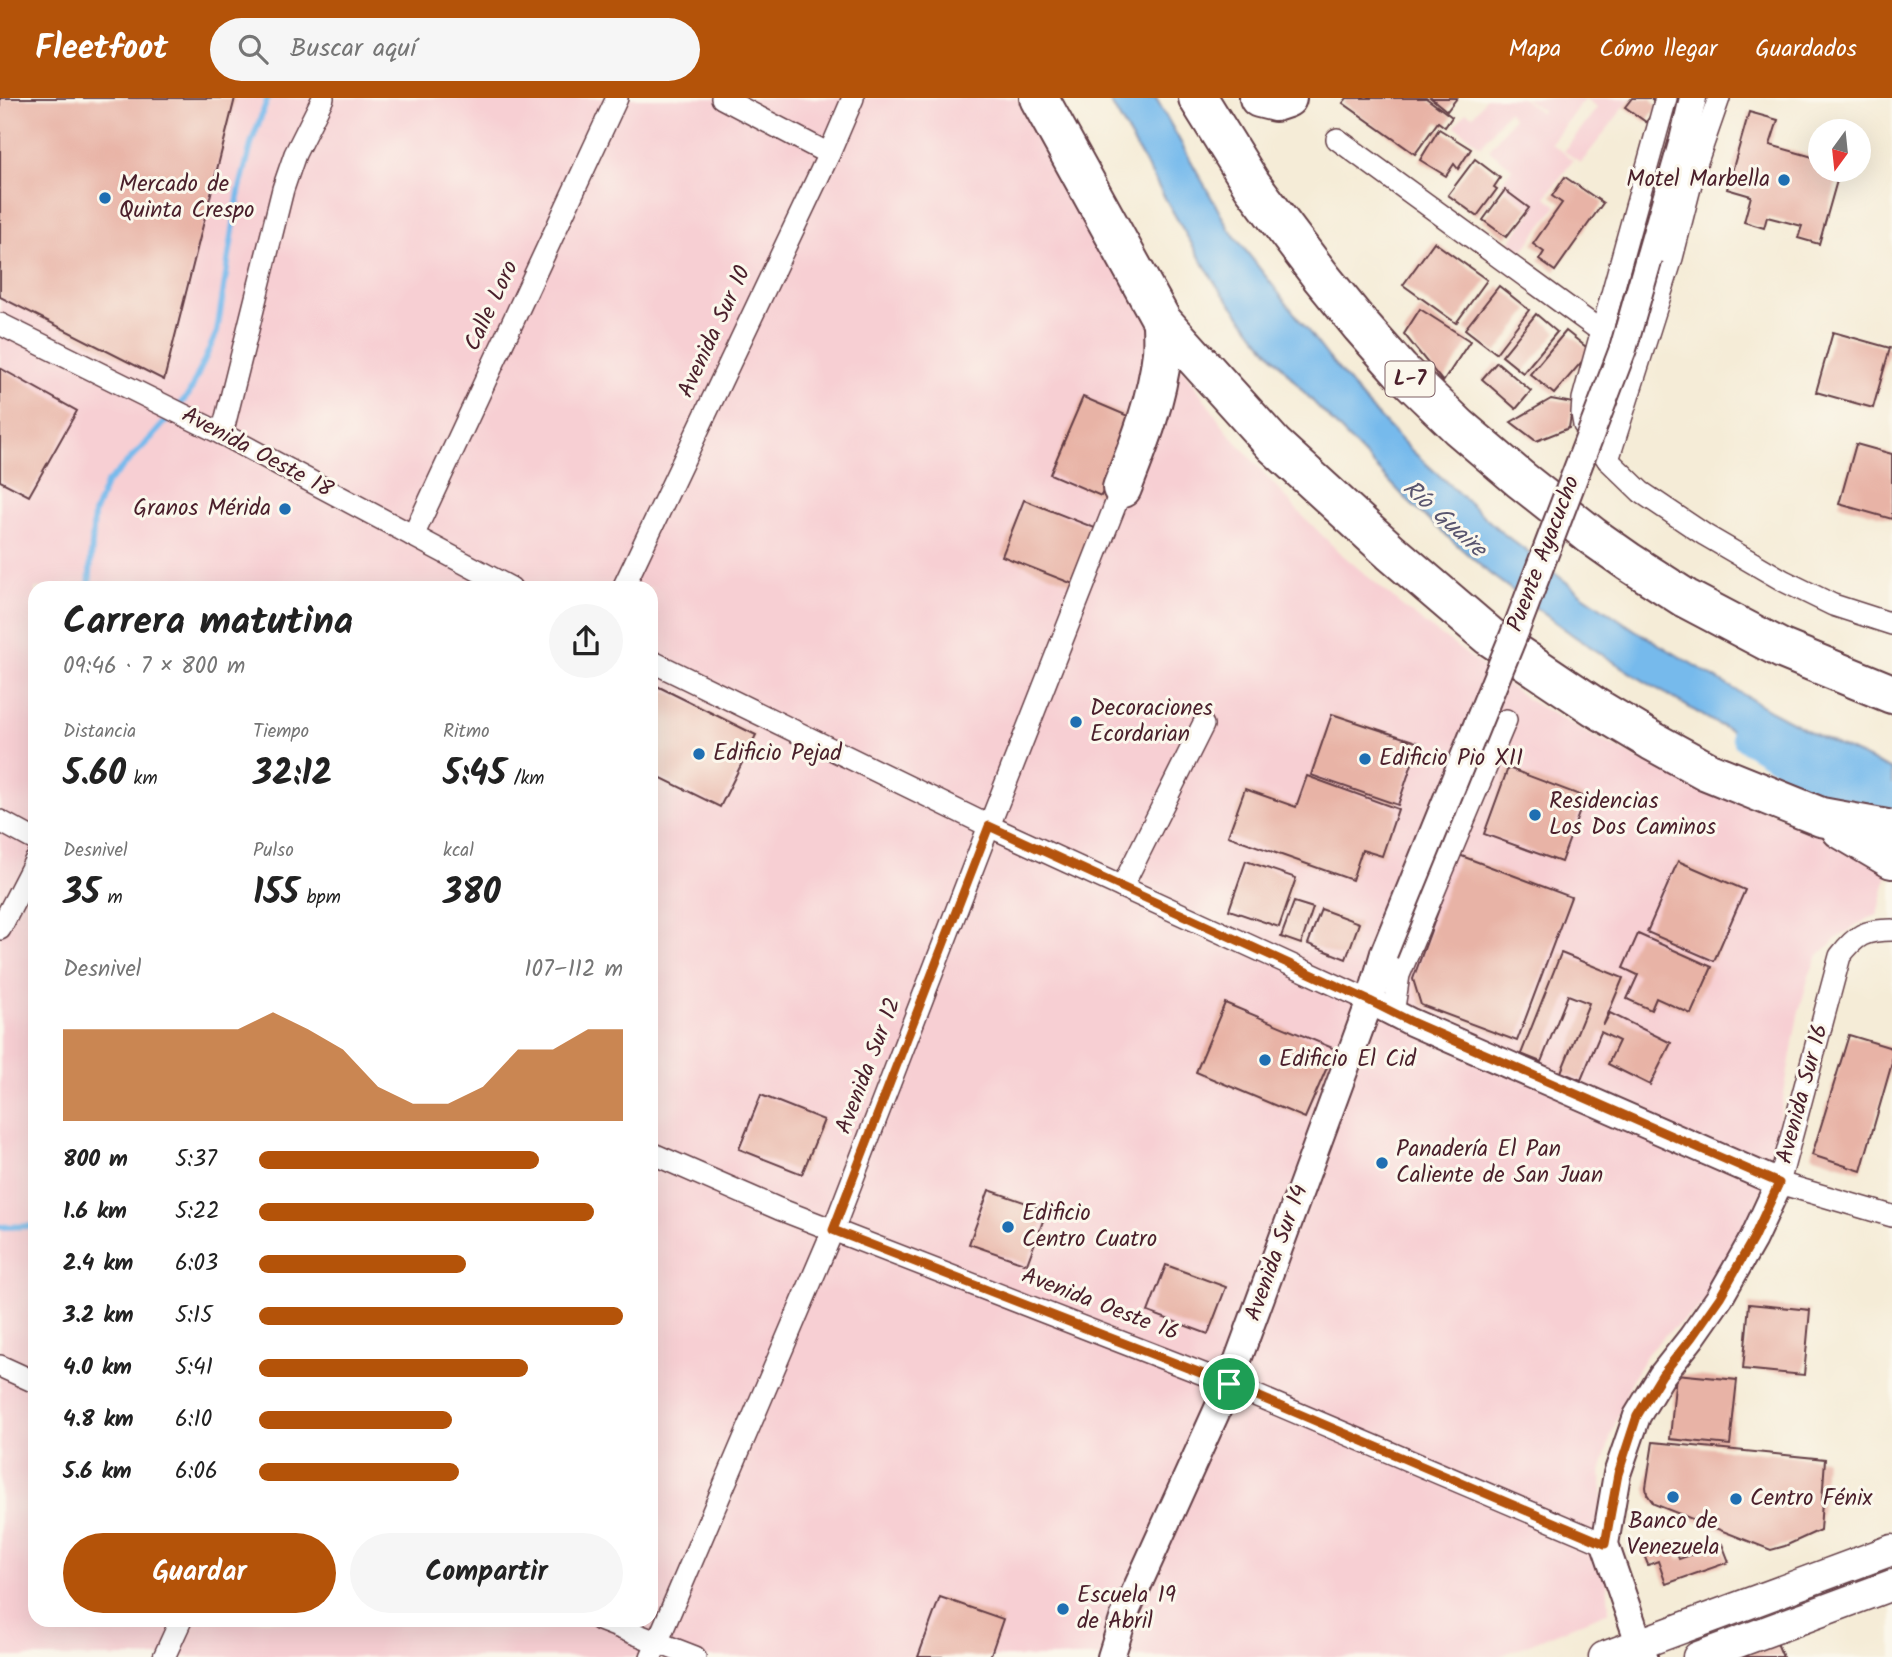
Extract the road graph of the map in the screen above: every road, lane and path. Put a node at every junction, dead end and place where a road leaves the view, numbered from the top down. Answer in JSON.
{"nodes":[{"id":1,"x":323,"y":98,"type":"edge"},
{"id":2,"x":617,"y":98,"type":"edge"},
{"id":3,"x":722,"y":98,"type":"edge"},
{"id":4,"x":853,"y":98,"type":"edge"},
{"id":5,"x":1039,"y":98,"type":"edge"},
{"id":6,"x":1198,"y":98,"type":"edge"},
{"id":7,"x":1259,"y":98,"type":"edge"},
{"id":8,"x":1287,"y":98,"type":"edge"},
{"id":9,"x":1666,"y":98,"type":"edge"},
{"id":10,"x":1693,"y":98,"type":"edge"},
{"id":11,"x":1719,"y":98,"type":"edge"},
{"id":12,"x":1337,"y":139,"type":"dead end"},
{"id":13,"x":829,"y":154,"type":"junction"},
{"id":14,"x":1162,"y":321,"type":"junction"},
{"id":15,"x":0,"y":324,"type":"edge"},
{"id":16,"x":1602,"y":332,"type":"junction"},
{"id":17,"x":1642,"y":353,"type":"junction"},
{"id":18,"x":222,"y":434,"type":"junction"},
{"id":19,"x":1608,"y":460,"type":"junction"},
{"id":20,"x":1122,"y":488,"type":"joint"},
{"id":21,"x":413,"y":536,"type":"junction"},
{"id":22,"x":498,"y":581,"type":"edge"},
{"id":23,"x":626,"y":581,"type":"edge"},
{"id":24,"x":1892,"y":624,"type":"edge"},
{"id":25,"x":658,"y":664,"type":"edge"},
{"id":26,"x":1892,"y":694,"type":"edge"},
{"id":27,"x":1506,"y":720,"type":"dead end"},
{"id":28,"x":1203,"y":724,"type":"dead end"},
{"id":29,"x":1821,"y":817,"type":"junction"},
{"id":30,"x":0,"y":821,"type":"edge"},
{"id":31,"x":989,"y":826,"type":"junction"},
{"id":32,"x":1892,"y":830,"type":"edge"},
{"id":33,"x":28,"y":836,"type":"edge"},
{"id":34,"x":1892,"y":859,"type":"edge"},
{"id":35,"x":28,"y":875,"type":"edge"},
{"id":36,"x":1122,"y":887,"type":"junction"},
{"id":37,"x":0,"y":929,"type":"edge"},
{"id":38,"x":1892,"y":930,"type":"edge"},
{"id":39,"x":1381,"y":1007,"type":"junction"},
{"id":40,"x":658,"y":1156,"type":"edge"},
{"id":41,"x":1779,"y":1183,"type":"junction"},
{"id":42,"x":1892,"y":1216,"type":"edge"},
{"id":43,"x":833,"y":1230,"type":"junction"},
{"id":44,"x":0,"y":1366,"type":"edge"},
{"id":45,"x":28,"y":1379,"type":"edge"},
{"id":46,"x":1229,"y":1384,"type":"junction"},
{"id":47,"x":1605,"y":1544,"type":"junction"},
{"id":48,"x":1892,"y":1550,"type":"edge"},
{"id":49,"x":1892,"y":1585,"type":"edge"},
{"id":50,"x":178,"y":1627,"type":"edge"},
{"id":51,"x":613,"y":1627,"type":"edge"},
{"id":52,"x":654,"y":1650,"type":"edge"},
{"id":53,"x":1642,"y":1650,"type":"edge"},
{"id":54,"x":164,"y":1657,"type":"edge"},
{"id":55,"x":695,"y":1657,"type":"edge"},
{"id":56,"x":1111,"y":1657,"type":"edge"},
{"id":57,"x":1604,"y":1657,"type":"edge"},
{"id":58,"x":1698,"y":1657,"type":"edge"}],
"edges":[{"from":1,"to":18,"type":"street"},
{"from":2,"to":21,"type":"street","name":"Calle Loro"},
{"from":3,"to":13,"type":"street"},
{"from":4,"to":13,"type":"street","name":"Avenida Sur 10"},
{"from":5,"to":14,"type":"highway"},
{"from":6,"to":26,"type":"highway","number":"L-7"},
{"from":7,"to":8,"type":"highway"},
{"from":9,"to":16,"type":"street"},
{"from":10,"to":39,"type":"street","name":"Puente Ayacucho","bridge":true},
{"from":11,"to":17,"type":"street"},
{"from":12,"to":16,"type":"street"},
{"from":13,"to":23,"type":"street","name":"Avenida Sur 10"},
{"from":14,"to":20,"type":"highway"},
{"from":14,"to":29,"type":"highway"},
{"from":15,"to":18,"type":"street","name":"Avenida Oeste 18"},
{"from":16,"to":17,"type":"street"},
{"from":16,"to":19,"type":"street"},
{"from":17,"to":19,"type":"street"},
{"from":18,"to":21,"type":"street","name":"Avenida Oeste 18"},
{"from":19,"to":24,"type":"street"},
{"from":20,"to":31,"type":"street","name":"Avenida Sur 12"},
{"from":21,"to":22,"type":"street","name":"Avenida Oeste 18"},
{"from":25,"to":31,"type":"street"},
{"from":27,"to":39,"type":"street"},
{"from":28,"to":36,"type":"street"},
{"from":29,"to":32,"type":"highway"},
{"from":29,"to":34,"type":"highway"},
{"from":30,"to":33,"type":"street"},
{"from":31,"to":36,"type":"street"},
{"from":31,"to":43,"type":"street","name":"Avenida Sur 12"},
{"from":35,"to":37,"type":"street"},
{"from":36,"to":39,"type":"street"},
{"from":38,"to":41,"type":"street","name":"Avenida Sur 16"},
{"from":39,"to":41,"type":"street"},
{"from":39,"to":46,"type":"street","name":"Avenida Sur 14"},
{"from":40,"to":43,"type":"street","name":"Avenida Oeste 16"},
{"from":41,"to":42,"type":"street"},
{"from":41,"to":47,"type":"street","name":"Avenida Sur 16"},
{"from":43,"to":46,"type":"street","name":"Avenida Oeste 16"},
{"from":43,"to":52,"type":"street","name":"Avenida Sur 12"},
{"from":44,"to":45,"type":"street"},
{"from":46,"to":47,"type":"street","name":"Avenida Oeste 16"},
{"from":46,"to":56,"type":"street","name":"Avenida Sur 14"},
{"from":47,"to":53,"type":"street"},
{"from":48,"to":53,"type":"main road"},
{"from":49,"to":58,"type":"main road"},
{"from":50,"to":54,"type":"street"},
{"from":51,"to":52,"type":"street"},
{"from":52,"to":55,"type":"street"},
{"from":53,"to":57,"type":"main road"}]}
